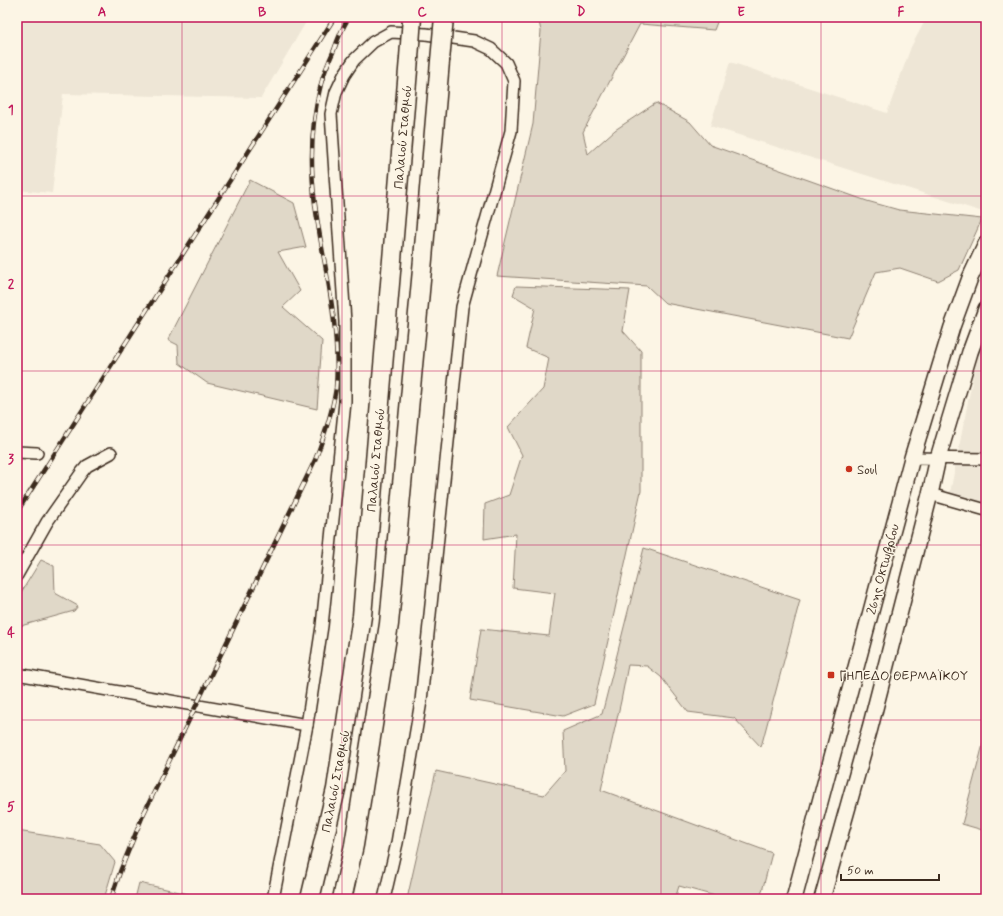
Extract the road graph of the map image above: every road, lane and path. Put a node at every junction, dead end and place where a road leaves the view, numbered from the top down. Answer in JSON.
{"nodes":[{"id":1,"x":412,"y":17,"type":"edge"},
{"id":2,"x":444,"y":17,"type":"edge"},
{"id":3,"x":986,"y":244,"type":"edge"},
{"id":4,"x":986,"y":309,"type":"edge"},
{"id":5,"x":17,"y":452,"type":"edge"},
{"id":6,"x":37,"y":453,"type":"dead end"},
{"id":7,"x":111,"y":453,"type":"dead end"},
{"id":8,"x":912,"y":458,"type":"junction"},
{"id":9,"x":938,"y":458,"type":"junction"},
{"id":10,"x":986,"y":459,"type":"edge"},
{"id":11,"x":930,"y":494,"type":"junction"},
{"id":12,"x":986,"y":510,"type":"edge"},
{"id":13,"x":17,"y":575,"type":"edge"},
{"id":14,"x":17,"y":674,"type":"edge"},
{"id":15,"x":307,"y":725,"type":"junction"},
{"id":16,"x":272,"y":899,"type":"edge"},
{"id":17,"x":310,"y":899,"type":"edge"},
{"id":18,"x":342,"y":899,"type":"edge"},
{"id":19,"x":384,"y":899,"type":"edge"},
{"id":20,"x":794,"y":899,"type":"edge"},
{"id":21,"x":822,"y":899,"type":"edge"}],
"edges":[{"from":1,"to":17,"type":"highway","name":"Παλαιού Σταθμού","bridge":true},
{"from":2,"to":18,"type":"highway","bridge":true},
{"from":3,"to":8,"type":"main road","name":"26ης Οκτωβρίου"},
{"from":4,"to":9,"type":"main road"},
{"from":5,"to":6,"type":"street"},
{"from":7,"to":13,"type":"street"},
{"from":8,"to":9,"type":"street"},
{"from":8,"to":20,"type":"main road","name":"26ης Οκτωβρίου"},
{"from":9,"to":10,"type":"street"},
{"from":9,"to":11,"type":"main road"},
{"from":11,"to":12,"type":"street"},
{"from":11,"to":21,"type":"main road"},
{"from":14,"to":15,"type":"street"},
{"from":15,"to":16,"type":"street"},
{"from":15,"to":19,"type":"street"}]}
